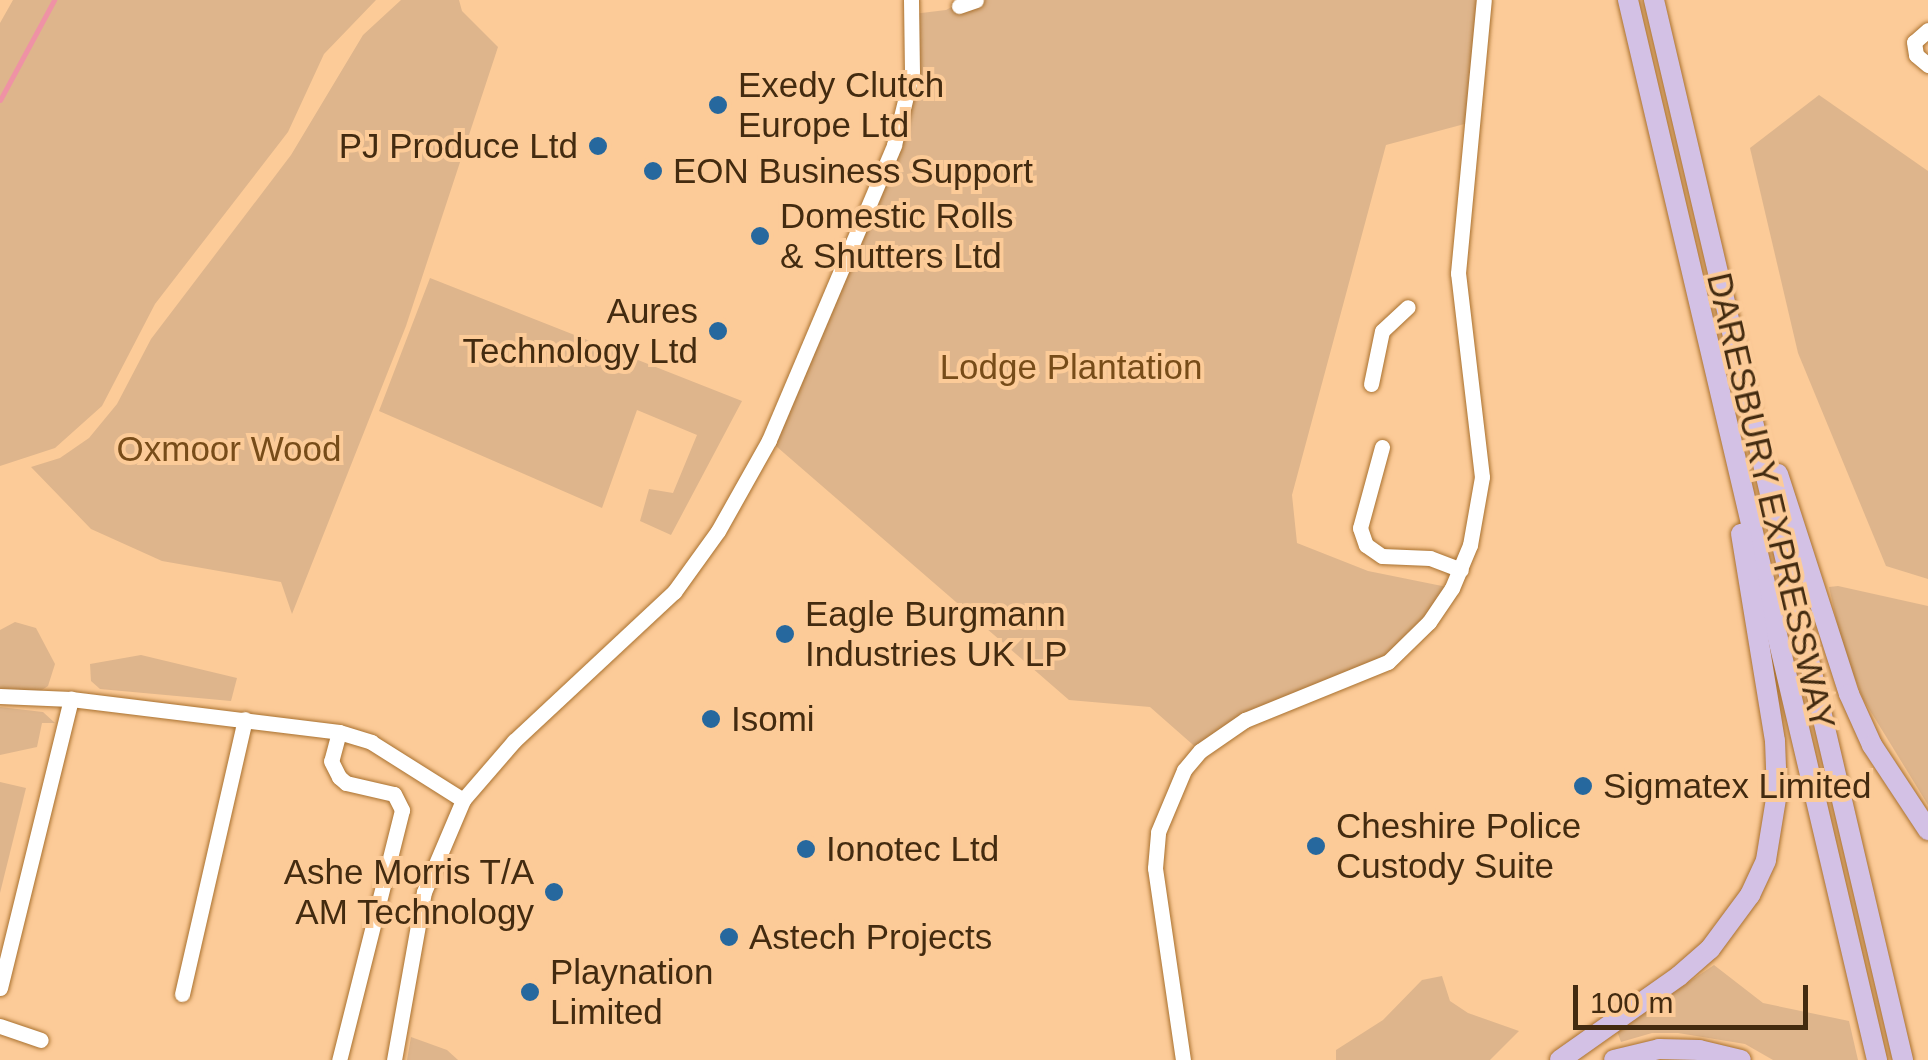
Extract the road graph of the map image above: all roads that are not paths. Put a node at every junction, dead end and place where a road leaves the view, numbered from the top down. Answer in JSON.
{"nodes":[{"id":1,"x":976,"y":0,"type":"edge"},
{"id":2,"x":1484,"y":0,"type":"edge"},
{"id":3,"x":1628,"y":0,"type":"edge"},
{"id":4,"x":1654,"y":0,"type":"edge"},
{"id":5,"x":959,"y":6,"type":"dead end"},
{"id":6,"x":912,"y":7,"type":"edge"},
{"id":7,"x":1928,"y":30,"type":"edge"},
{"id":8,"x":1928,"y":65,"type":"edge"},
{"id":9,"x":1719,"y":280,"type":"junction"},
{"id":10,"x":1408,"y":307,"type":"dead end"},
{"id":11,"x":1371,"y":384,"type":"dead end"},
{"id":12,"x":1720,"y":392,"type":"junction"},
{"id":13,"x":1382,"y":448,"type":"dead end"},
{"id":14,"x":1461,"y":570,"type":"junction"},
{"id":15,"x":0,"y":696,"type":"edge"},
{"id":16,"x":71,"y":700,"type":"junction"},
{"id":17,"x":245,"y":719,"type":"junction"},
{"id":18,"x":338,"y":732,"type":"junction"},
{"id":19,"x":463,"y":800,"type":"junction"},
{"id":20,"x":1928,"y":830,"type":"edge"},
{"id":21,"x":0,"y":988,"type":"edge"},
{"id":22,"x":182,"y":994,"type":"dead end"},
{"id":23,"x":0,"y":1026,"type":"edge"},
{"id":24,"x":41,"y":1040,"type":"dead end"},
{"id":25,"x":339,"y":1060,"type":"edge"},
{"id":26,"x":394,"y":1060,"type":"edge"},
{"id":27,"x":1183,"y":1060,"type":"edge"},
{"id":28,"x":1560,"y":1060,"type":"edge"},
{"id":29,"x":1614,"y":1060,"type":"edge"},
{"id":30,"x":1741,"y":1060,"type":"edge"},
{"id":31,"x":1876,"y":1060,"type":"edge"},
{"id":32,"x":1904,"y":1060,"type":"edge"}],
"edges":[{"from":1,"to":5,"type":"street"},
{"from":2,"to":14,"type":"street"},
{"from":3,"to":12,"type":"main road","name":"DARESBURY EXPRESSWAY"},
{"from":4,"to":9,"type":"main road","name":"DARESBURY EXPRESSWAY"},
{"from":6,"to":19,"type":"street"},
{"from":7,"to":8,"type":"street"},
{"from":9,"to":20,"type":"main road"},
{"from":9,"to":32,"type":"main road","name":"DARESBURY EXPRESSWAY"},
{"from":10,"to":11,"type":"street"},
{"from":12,"to":28,"type":"main road"},
{"from":12,"to":31,"type":"main road","name":"DARESBURY EXPRESSWAY"},
{"from":13,"to":14,"type":"street"},
{"from":14,"to":27,"type":"street"},
{"from":15,"to":16,"type":"street"},
{"from":16,"to":17,"type":"street"},
{"from":16,"to":21,"type":"street"},
{"from":17,"to":18,"type":"street"},
{"from":17,"to":22,"type":"street"},
{"from":18,"to":19,"type":"street"},
{"from":18,"to":25,"type":"street"},
{"from":19,"to":26,"type":"street"},
{"from":23,"to":24,"type":"street"},
{"from":29,"to":30,"type":"main road"}]}
